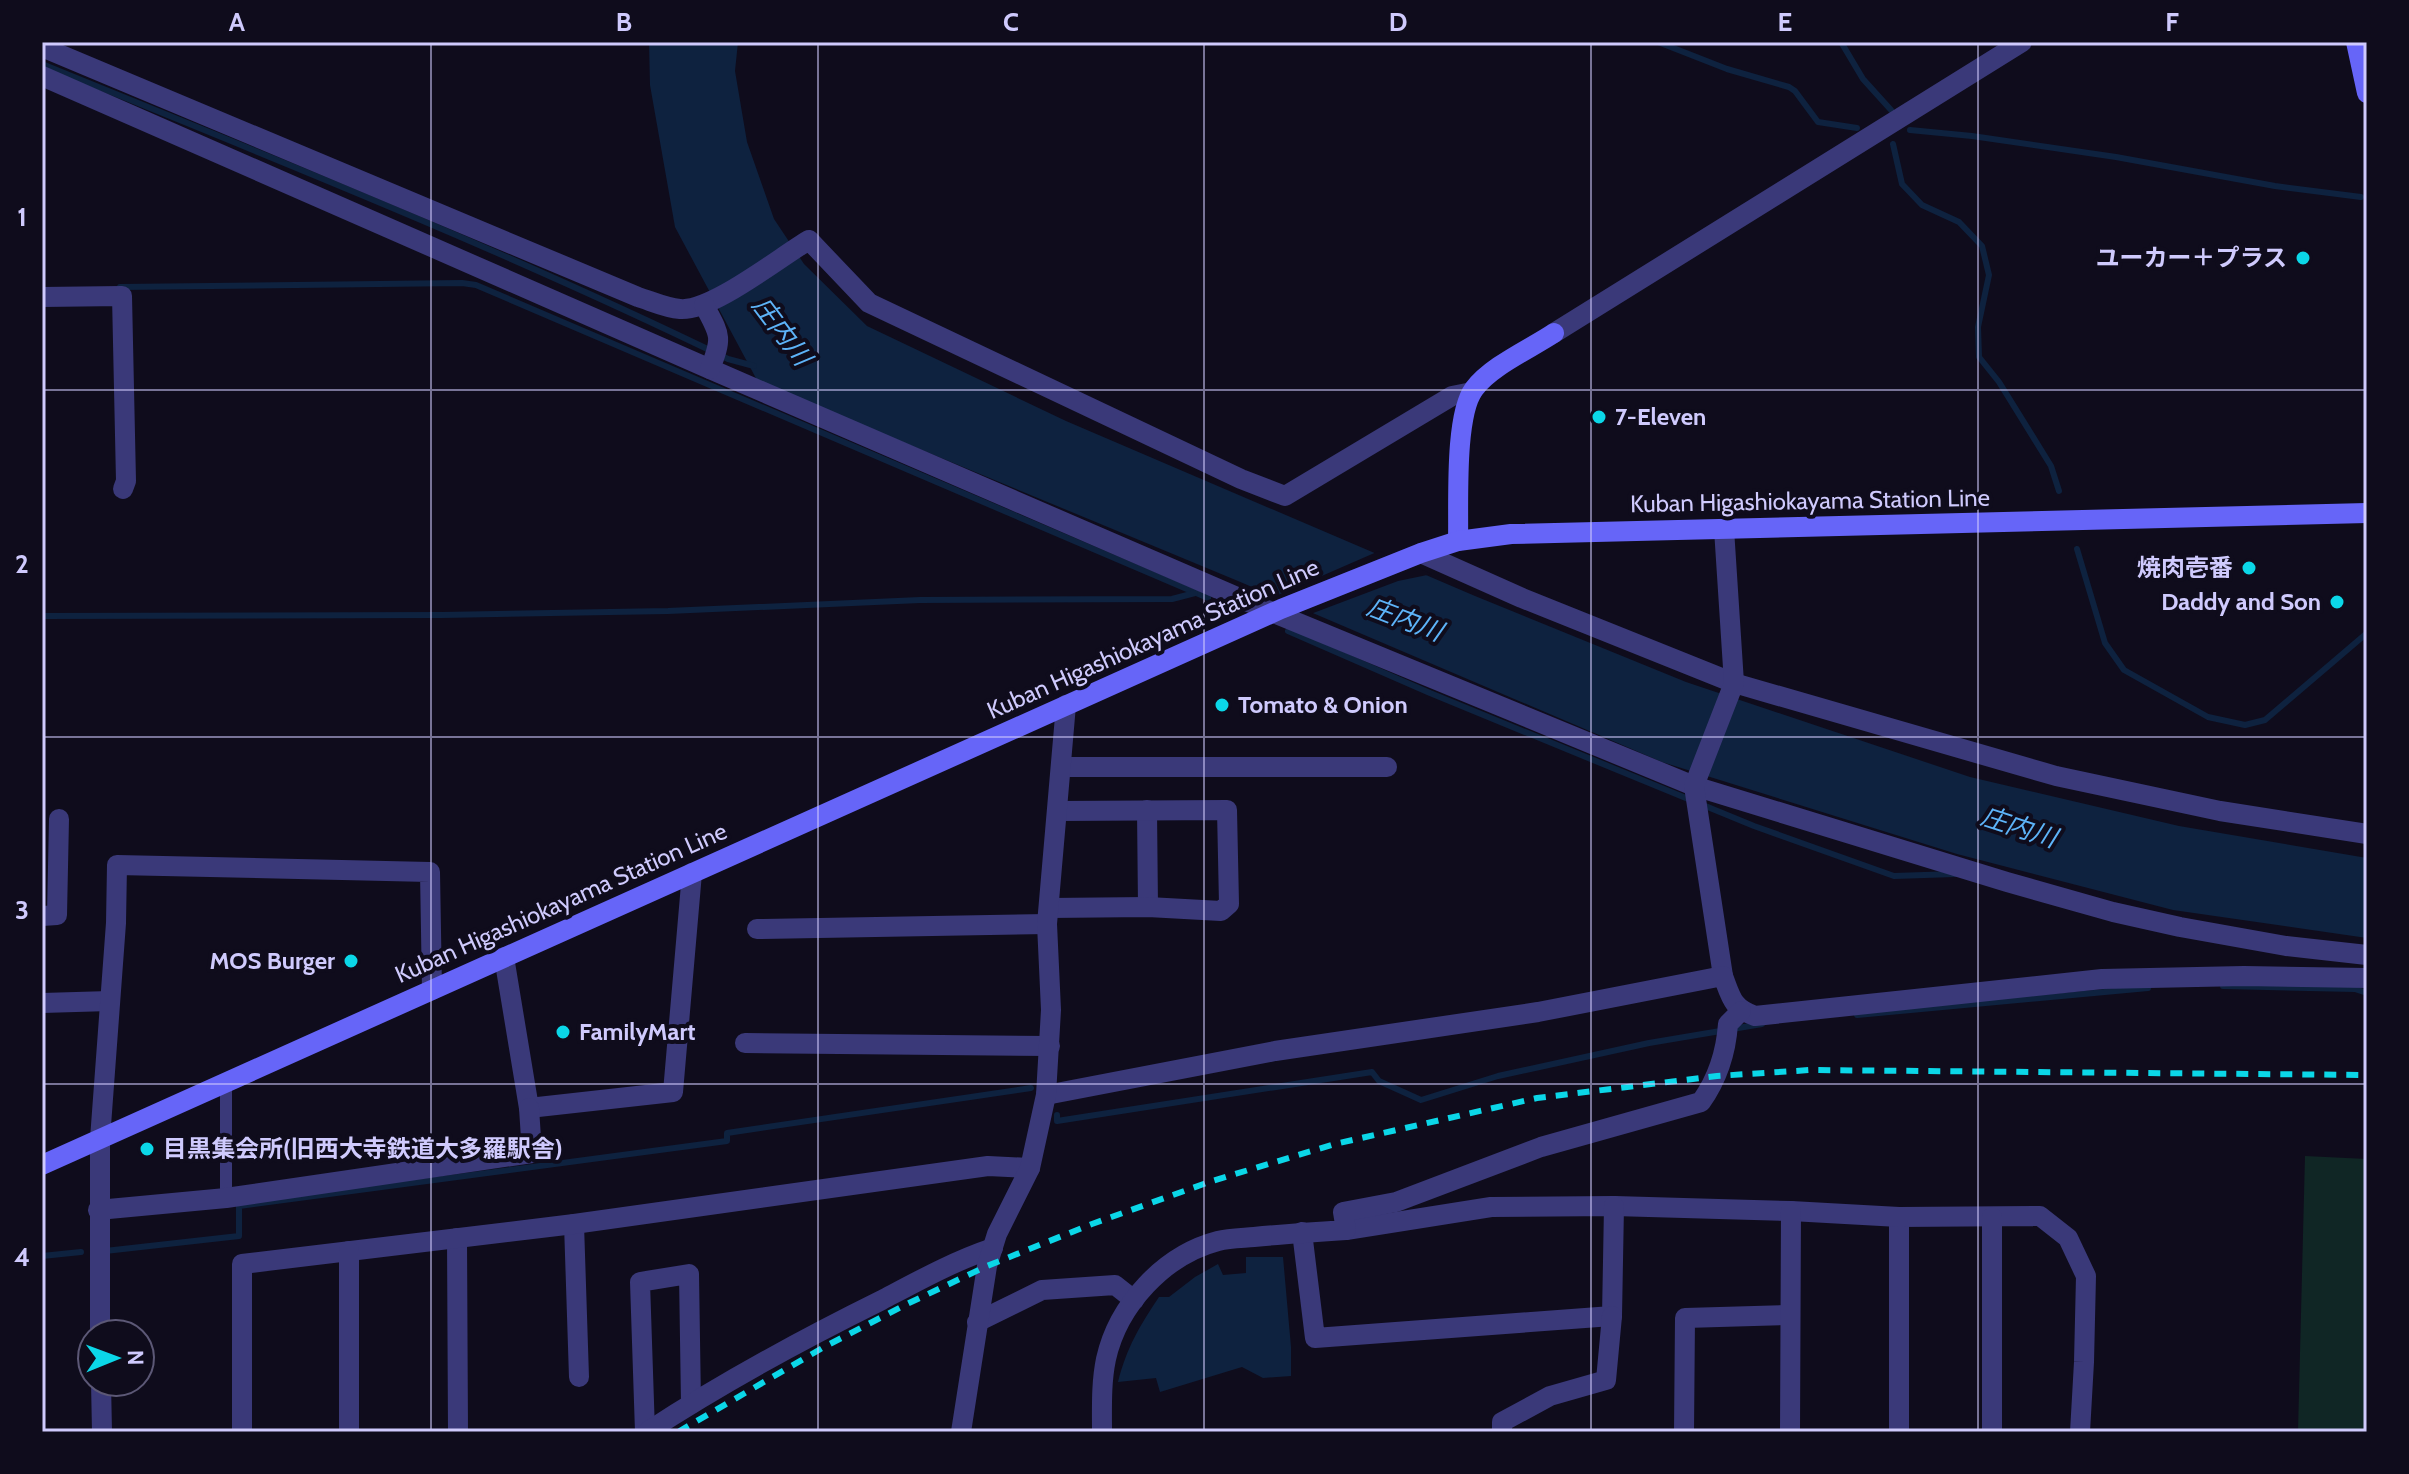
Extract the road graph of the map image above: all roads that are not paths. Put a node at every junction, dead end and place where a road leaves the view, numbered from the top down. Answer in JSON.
{"nodes":[{"id":1,"x":2022,"y":42,"type":"edge"},
{"id":2,"x":2356,"y":42,"type":"edge"},
{"id":3,"x":42,"y":47,"type":"edge"},
{"id":4,"x":42,"y":76,"type":"edge"},
{"id":5,"x":2367,"y":93,"type":"edge"},
{"id":6,"x":42,"y":297,"type":"edge"},
{"id":7,"x":708,"y":303,"type":"junction"},
{"id":8,"x":1554,"y":333,"type":"joint"},
{"id":9,"x":711,"y":366,"type":"junction"},
{"id":10,"x":1472,"y":392,"type":"junction"},
{"id":11,"x":123,"y":489,"type":"dead end"},
{"id":12,"x":2367,"y":513,"type":"edge"},
{"id":13,"x":1724,"y":529,"type":"junction"},
{"id":14,"x":1458,"y":541,"type":"junction"},
{"id":15,"x":1414,"y":555,"type":"junction"},
{"id":16,"x":1277,"y":611,"type":"junction"},
{"id":17,"x":1732,"y":686,"type":"junction"},
{"id":18,"x":1066,"y":705,"type":"junction"},
{"id":19,"x":1062,"y":767,"type":"junction"},
{"id":20,"x":1387,"y":767,"type":"dead end"},
{"id":21,"x":1696,"y":793,"type":"junction"},
{"id":22,"x":1147,"y":810,"type":"junction"},
{"id":23,"x":1058,"y":811,"type":"junction"},
{"id":24,"x":59,"y":819,"type":"dead end"},
{"id":25,"x":2367,"y":834,"type":"edge"},
{"id":26,"x":692,"y":873,"type":"junction"},
{"id":27,"x":1148,"y":907,"type":"junction"},
{"id":28,"x":42,"y":916,"type":"edge"},
{"id":29,"x":1048,"y":916,"type":"junction"},
{"id":30,"x":757,"y":929,"type":"dead end"},
{"id":31,"x":2367,"y":955,"type":"edge"},
{"id":32,"x":504,"y":957,"type":"junction"},
{"id":33,"x":1723,"y":976,"type":"junction"},
{"id":34,"x":2367,"y":978,"type":"edge"},
{"id":35,"x":432,"y":990,"type":"junction"},
{"id":36,"x":110,"y":1001,"type":"junction"},
{"id":37,"x":42,"y":1003,"type":"edge"},
{"id":38,"x":1741,"y":1011,"type":"junction"},
{"id":39,"x":745,"y":1043,"type":"dead end"},
{"id":40,"x":1050,"y":1046,"type":"junction"},
{"id":41,"x":226,"y":1082,"type":"junction"},
{"id":42,"x":1046,"y":1095,"type":"junction"},
{"id":43,"x":529,"y":1108,"type":"junction"},
{"id":44,"x":100,"y":1139,"type":"junction"},
{"id":45,"x":42,"y":1165,"type":"edge"},
{"id":46,"x":1030,"y":1168,"type":"junction"},
{"id":47,"x":226,"y":1198,"type":"junction"},
{"id":48,"x":1614,"y":1206,"type":"junction"},
{"id":49,"x":98,"y":1210,"type":"junction"},
{"id":50,"x":1791,"y":1211,"type":"junction"},
{"id":51,"x":1899,"y":1217,"type":"junction"},
{"id":52,"x":1992,"y":1217,"type":"junction"},
{"id":53,"x":574,"y":1224,"type":"junction"},
{"id":54,"x":1346,"y":1230,"type":"junction"},
{"id":55,"x":1302,"y":1232,"type":"junction"},
{"id":56,"x":457,"y":1238,"type":"junction"},
{"id":57,"x":993,"y":1248,"type":"junction"},
{"id":58,"x":349,"y":1251,"type":"junction"},
{"id":59,"x":1134,"y":1300,"type":"junction"},
{"id":60,"x":1789,"y":1315,"type":"junction"},
{"id":61,"x":1612,"y":1316,"type":"junction"},
{"id":62,"x":100,"y":1318,"type":"edge"},
{"id":63,"x":977,"y":1322,"type":"junction"},
{"id":64,"x":579,"y":1377,"type":"dead end"},
{"id":65,"x":101,"y":1398,"type":"edge"},
{"id":66,"x":691,"y":1404,"type":"junction"},
{"id":67,"x":102,"y":1432,"type":"edge"},
{"id":68,"x":242,"y":1432,"type":"edge"},
{"id":69,"x":349,"y":1432,"type":"edge"},
{"id":70,"x":458,"y":1432,"type":"edge"},
{"id":71,"x":646,"y":1432,"type":"edge"},
{"id":72,"x":961,"y":1432,"type":"edge"},
{"id":73,"x":1102,"y":1432,"type":"edge"},
{"id":74,"x":1502,"y":1432,"type":"edge"},
{"id":75,"x":1684,"y":1432,"type":"edge"},
{"id":76,"x":1790,"y":1432,"type":"edge"},
{"id":77,"x":1899,"y":1432,"type":"edge"},
{"id":78,"x":1992,"y":1432,"type":"edge"},
{"id":79,"x":2080,"y":1432,"type":"edge"}],
"edges":[{"from":1,"to":8,"type":"street"},
{"from":2,"to":5,"type":"main road"},
{"from":3,"to":7,"type":"street"},
{"from":4,"to":9,"type":"street"},
{"from":6,"to":11,"type":"street"},
{"from":7,"to":9,"type":"street"},
{"from":7,"to":10,"type":"street"},
{"from":8,"to":10,"type":"main road"},
{"from":9,"to":16,"type":"street"},
{"from":10,"to":14,"type":"main road"},
{"from":12,"to":13,"type":"main road","name":"Kuban Higashiokayama Station Line"},
{"from":13,"to":14,"type":"main road","name":"Kuban Higashiokayama Station Line"},
{"from":13,"to":17,"type":"street"},
{"from":14,"to":15,"type":"main road","name":"Kuban Higashiokayama Station Line"},
{"from":15,"to":16,"type":"main road","name":"Kuban Higashiokayama Station Line"},
{"from":15,"to":17,"type":"street"},
{"from":16,"to":18,"type":"main road","name":"Kuban Higashiokayama Station Line"},
{"from":16,"to":21,"type":"street"},
{"from":17,"to":21,"type":"street"},
{"from":17,"to":25,"type":"street"},
{"from":18,"to":19,"type":"street"},
{"from":18,"to":26,"type":"main road","name":"Kuban Higashiokayama Station Line"},
{"from":19,"to":20,"type":"street"},
{"from":19,"to":23,"type":"street"},
{"from":21,"to":31,"type":"street"},
{"from":21,"to":33,"type":"street"},
{"from":22,"to":23,"type":"street"},
{"from":22,"to":27,"type":"street"},
{"from":22,"to":27,"type":"street"},
{"from":23,"to":29,"type":"street"},
{"from":24,"to":28,"type":"street"},
{"from":26,"to":32,"type":"main road","name":"Kuban Higashiokayama Station Line"},
{"from":26,"to":43,"type":"street"},
{"from":27,"to":29,"type":"street"},
{"from":29,"to":30,"type":"street"},
{"from":29,"to":40,"type":"street"},
{"from":32,"to":35,"type":"main road","name":"Kuban Higashiokayama Station Line"},
{"from":32,"to":43,"type":"street"},
{"from":33,"to":38,"type":"street"},
{"from":33,"to":42,"type":"street"},
{"from":34,"to":38,"type":"street"},
{"from":35,"to":36,"type":"street"},
{"from":35,"to":41,"type":"main road","name":"Kuban Higashiokayama Station Line"},
{"from":36,"to":37,"type":"street"},
{"from":36,"to":44,"type":"street"},
{"from":38,"to":54,"type":"street"},
{"from":39,"to":40,"type":"street"},
{"from":40,"to":42,"type":"street"},
{"from":41,"to":44,"type":"main road","name":"Kuban Higashiokayama Station Line"},
{"from":41,"to":47,"type":"lane"},
{"from":42,"to":46,"type":"street"},
{"from":43,"to":47,"type":"street"},
{"from":44,"to":45,"type":"main road","name":"Kuban Higashiokayama Station Line"},
{"from":44,"to":49,"type":"street"},
{"from":46,"to":53,"type":"street"},
{"from":46,"to":57,"type":"street"},
{"from":47,"to":49,"type":"street"},
{"from":48,"to":50,"type":"street"},
{"from":48,"to":54,"type":"street"},
{"from":48,"to":61,"type":"street"},
{"from":49,"to":62,"type":"street"},
{"from":50,"to":51,"type":"street"},
{"from":50,"to":60,"type":"street"},
{"from":51,"to":52,"type":"street"},
{"from":51,"to":77,"type":"street"},
{"from":52,"to":78,"type":"street"},
{"from":52,"to":79,"type":"street"},
{"from":53,"to":56,"type":"street"},
{"from":53,"to":64,"type":"street"},
{"from":54,"to":55,"type":"street"},
{"from":55,"to":59,"type":"street"},
{"from":55,"to":61,"type":"street"},
{"from":56,"to":58,"type":"street"},
{"from":56,"to":70,"type":"street"},
{"from":57,"to":63,"type":"street"},
{"from":57,"to":66,"type":"street"},
{"from":58,"to":68,"type":"street"},
{"from":58,"to":69,"type":"street"},
{"from":59,"to":63,"type":"street"},
{"from":59,"to":73,"type":"street"},
{"from":60,"to":75,"type":"street"},
{"from":60,"to":76,"type":"street"},
{"from":61,"to":74,"type":"street"},
{"from":63,"to":72,"type":"street"},
{"from":65,"to":67,"type":"street"},
{"from":66,"to":71,"type":"street"},
{"from":66,"to":71,"type":"street"}]}
